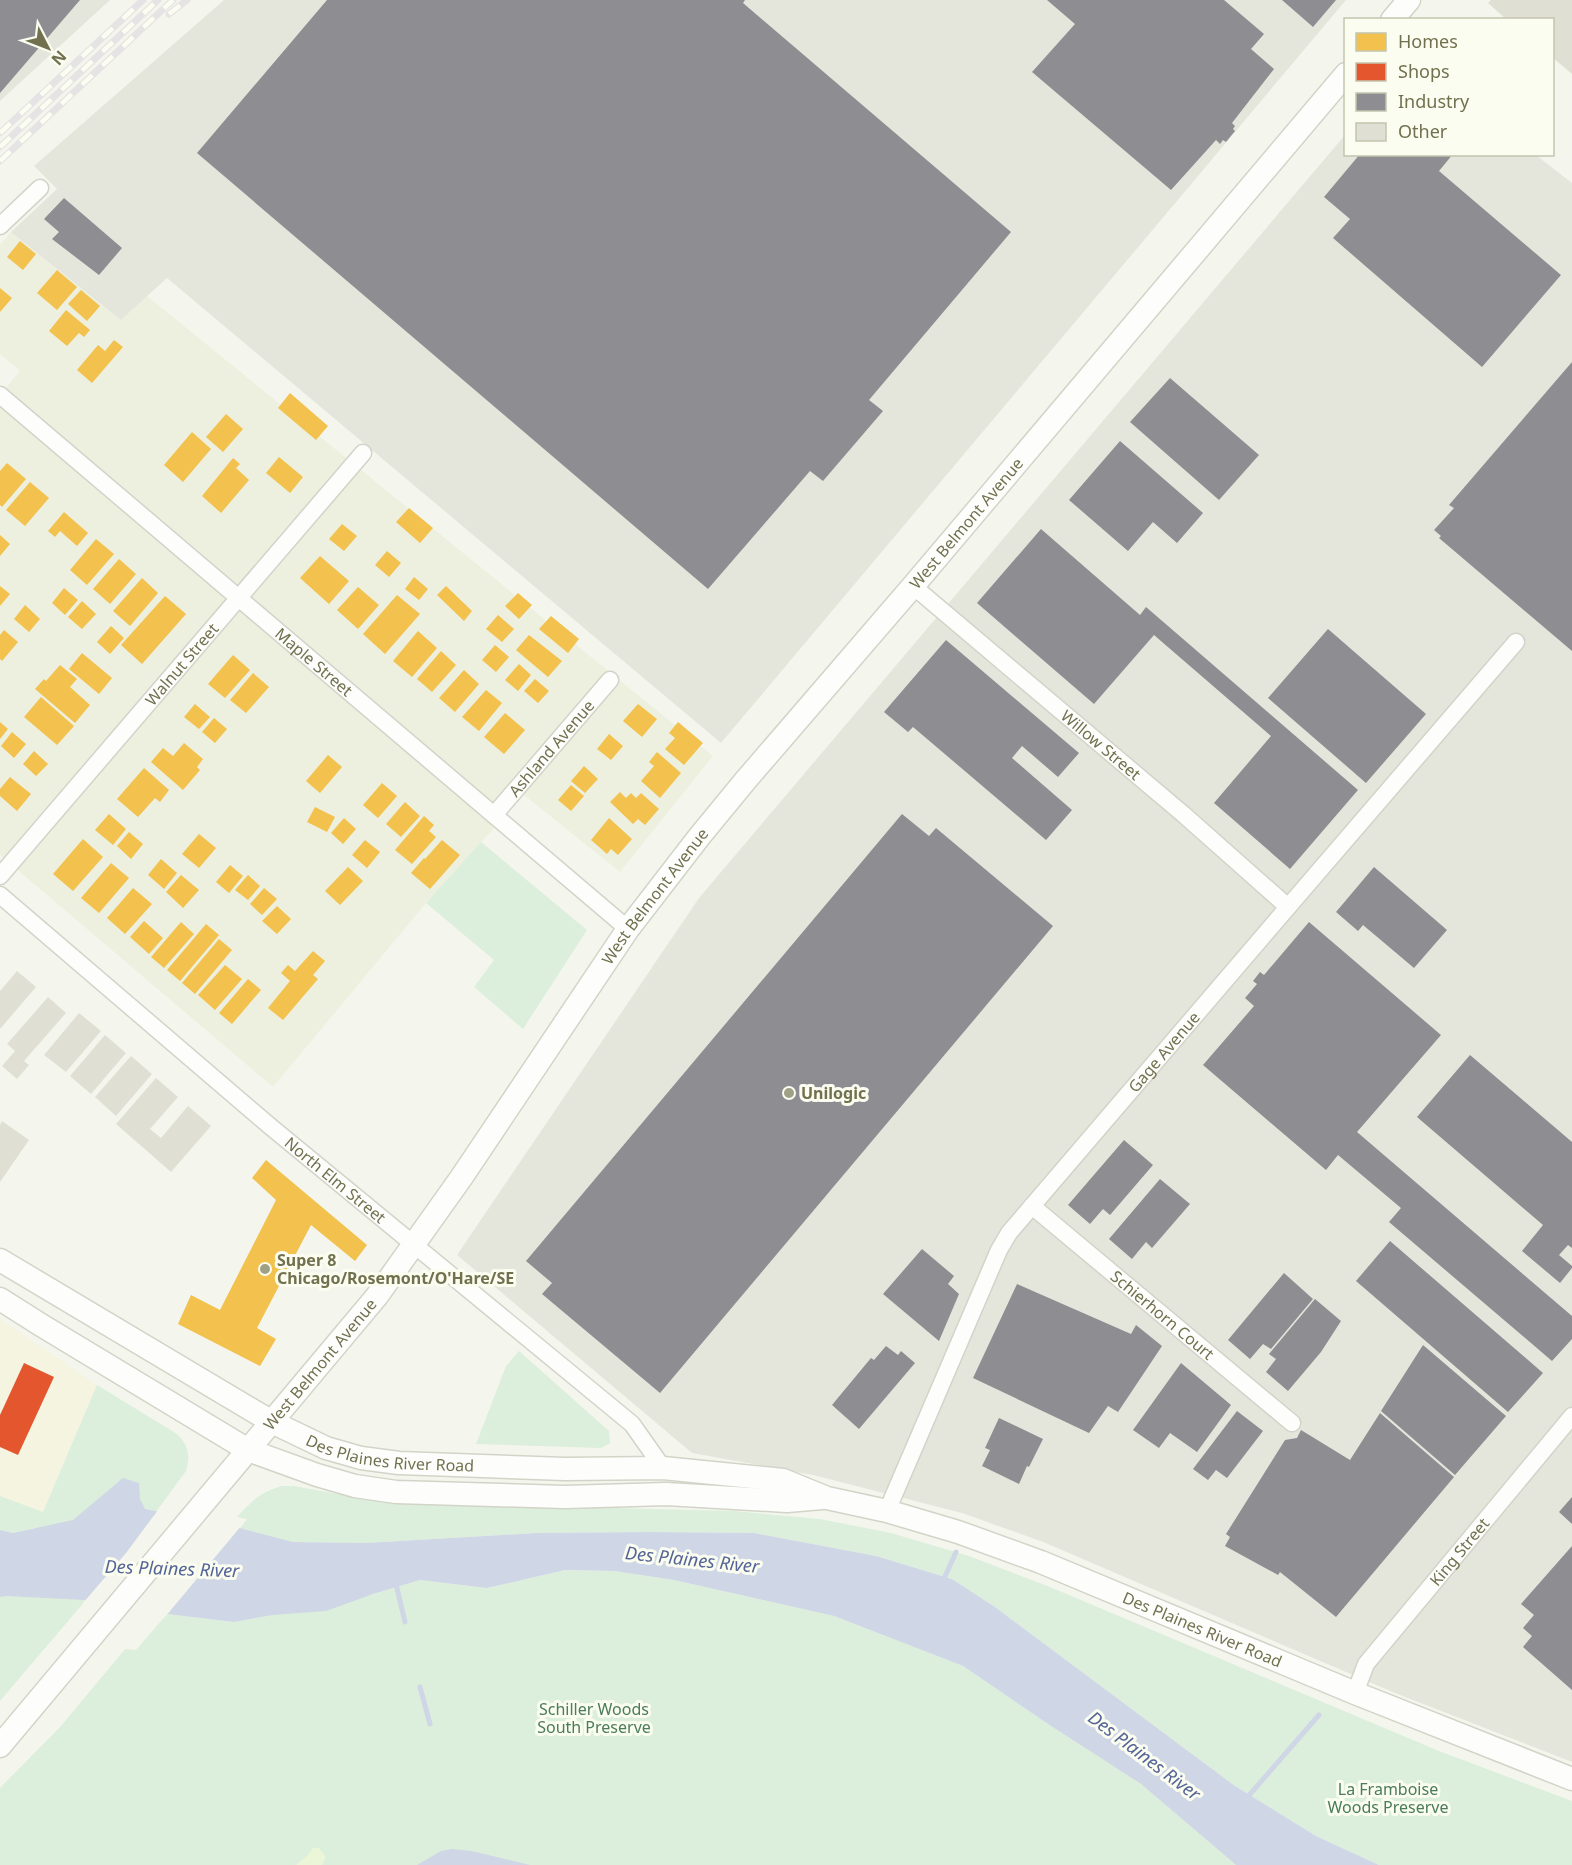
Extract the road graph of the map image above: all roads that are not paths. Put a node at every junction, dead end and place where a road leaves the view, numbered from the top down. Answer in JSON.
{"nodes":[{"id":1,"x":1408,"y":0,"type":"edge"},
{"id":2,"x":1394,"y":18,"type":"edge"},
{"id":3,"x":1344,"y":76,"type":"edge"},
{"id":4,"x":40,"y":188,"type":"dead end"},
{"id":5,"x":0,"y":226,"type":"edge"},
{"id":6,"x":0,"y":395,"type":"edge"},
{"id":7,"x":363,"y":453,"type":"dead end"},
{"id":8,"x":913,"y":586,"type":"junction"},
{"id":9,"x":238,"y":597,"type":"junction"},
{"id":10,"x":1516,"y":642,"type":"dead end"},
{"id":11,"x":610,"y":680,"type":"dead end"},
{"id":12,"x":494,"y":815,"type":"junction"},
{"id":13,"x":0,"y":876,"type":"edge"},
{"id":14,"x":0,"y":895,"type":"edge"},
{"id":15,"x":1288,"y":907,"type":"junction"},
{"id":16,"x":628,"y":929,"type":"junction"},
{"id":17,"x":1032,"y":1206,"type":"junction"},
{"id":18,"x":414,"y":1245,"type":"junction"},
{"id":19,"x":0,"y":1260,"type":"edge"},
{"id":20,"x":0,"y":1299,"type":"edge"},
{"id":21,"x":1572,"y":1416,"type":"edge"},
{"id":22,"x":272,"y":1422,"type":"junction"},
{"id":23,"x":1293,"y":1423,"type":"dead end"},
{"id":24,"x":248,"y":1450,"type":"junction"},
{"id":25,"x":663,"y":1467,"type":"junction"},
{"id":26,"x":827,"y":1498,"type":"junction"},
{"id":27,"x":887,"y":1511,"type":"junction"},
{"id":28,"x":1355,"y":1693,"type":"junction"},
{"id":29,"x":0,"y":1746,"type":"edge"},
{"id":30,"x":1572,"y":1779,"type":"edge"}],
"edges":[{"from":1,"to":2,"type":"main road"},
{"from":3,"to":8,"type":"main road","name":"West Belmont Avenue"},
{"from":4,"to":5,"type":"street"},
{"from":6,"to":9,"type":"street","name":"Maple Street"},
{"from":7,"to":9,"type":"street","name":"Walnut Street"},
{"from":8,"to":15,"type":"street","name":"Willow Street"},
{"from":8,"to":16,"type":"main road","name":"West Belmont Avenue"},
{"from":9,"to":12,"type":"street","name":"Maple Street"},
{"from":9,"to":13,"type":"street","name":"Walnut Street"},
{"from":10,"to":15,"type":"street","name":"Gage Avenue"},
{"from":11,"to":12,"type":"street","name":"Ashland Avenue"},
{"from":12,"to":16,"type":"street","name":"Maple Street"},
{"from":14,"to":18,"type":"street","name":"North Elm Street"},
{"from":15,"to":17,"type":"street","name":"Gage Avenue"},
{"from":16,"to":18,"type":"main road","name":"West Belmont Avenue"},
{"from":17,"to":23,"type":"street","name":"Schierhorn Court"},
{"from":17,"to":27,"type":"street","name":"Gage Avenue"},
{"from":18,"to":22,"type":"main road","name":"West Belmont Avenue"},
{"from":18,"to":25,"type":"street","name":"North Elm Street"},
{"from":19,"to":22,"type":"main road","name":"Des Plaines River Road"},
{"from":20,"to":24,"type":"main road","name":"Des Plaines River Road"},
{"from":21,"to":28,"type":"street","name":"King Street"},
{"from":22,"to":24,"type":"main road","name":"West Belmont Avenue"},
{"from":22,"to":25,"type":"main road","name":"Des Plaines River Road"},
{"from":24,"to":26,"type":"main road","name":"Des Plaines River Road"},
{"from":24,"to":29,"type":"main road","name":"West Belmont Avenue"},
{"from":25,"to":26,"type":"main road","name":"Des Plaines River Road"},
{"from":26,"to":27,"type":"main road","name":"Des Plaines River Road"},
{"from":27,"to":28,"type":"main road","name":"Des Plaines River Road"},
{"from":28,"to":30,"type":"main road","name":"Des Plaines River Road"}]}
